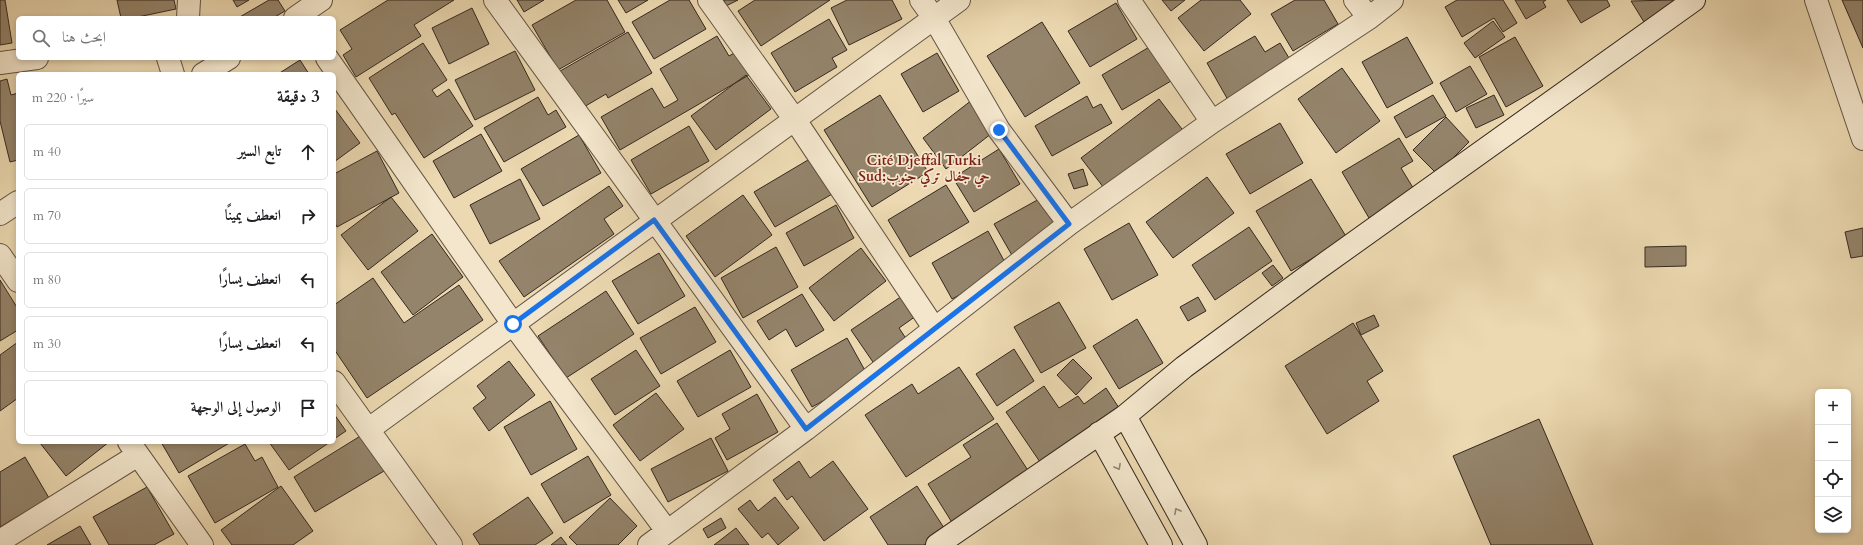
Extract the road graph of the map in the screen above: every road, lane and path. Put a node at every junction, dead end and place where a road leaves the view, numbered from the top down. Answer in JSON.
{"nodes":[{"id":1,"x":189,"y":0,"type":"edge"},
{"id":2,"x":321,"y":0,"type":"edge"},
{"id":3,"x":495,"y":0,"type":"edge"},
{"id":4,"x":709,"y":0,"type":"edge"},
{"id":5,"x":920,"y":0,"type":"edge"},
{"id":6,"x":959,"y":0,"type":"edge"},
{"id":7,"x":1129,"y":0,"type":"edge"},
{"id":8,"x":1355,"y":0,"type":"edge"},
{"id":9,"x":1392,"y":0,"type":"edge"},
{"id":10,"x":1694,"y":0,"type":"edge"},
{"id":11,"x":1816,"y":0,"type":"edge"},
{"id":12,"x":188,"y":16,"type":"edge"},
{"id":13,"x":298,"y":16,"type":"edge"},
{"id":14,"x":934,"y":18,"type":"junction"},
{"id":15,"x":1368,"y":18,"type":"junction"},
{"id":16,"x":22,"y":60,"type":"edge"},
{"id":17,"x":169,"y":60,"type":"edge"},
{"id":18,"x":226,"y":60,"type":"edge"},
{"id":19,"x":327,"y":60,"type":"edge"},
{"id":20,"x":0,"y":63,"type":"edge"},
{"id":21,"x":172,"y":72,"type":"edge"},
{"id":22,"x":206,"y":72,"type":"edge"},
{"id":23,"x":336,"y":72,"type":"edge"},
{"id":24,"x":336,"y":72,"type":"edge"},
{"id":25,"x":795,"y":120,"type":"junction"},
{"id":26,"x":1212,"y":122,"type":"junction"},
{"id":27,"x":1863,"y":139,"type":"edge"},
{"id":28,"x":16,"y":203,"type":"edge"},
{"id":29,"x":0,"y":214,"type":"edge"},
{"id":30,"x":654,"y":220,"type":"junction"},
{"id":31,"x":1069,"y":224,"type":"junction"},
{"id":32,"x":0,"y":255,"type":"edge"},
{"id":33,"x":16,"y":278,"type":"edge"},
{"id":34,"x":513,"y":324,"type":"junction"},
{"id":35,"x":934,"y":328,"type":"junction"},
{"id":36,"x":336,"y":385,"type":"edge"},
{"id":37,"x":1125,"y":416,"type":"junction"},
{"id":38,"x":369,"y":429,"type":"junction"},
{"id":39,"x":806,"y":429,"type":"junction"},
{"id":40,"x":1099,"y":433,"type":"junction"},
{"id":41,"x":133,"y":448,"type":"edge"},
{"id":42,"x":667,"y":531,"type":"junction"},
{"id":43,"x":0,"y":541,"type":"edge"},
{"id":44,"x":202,"y":545,"type":"edge"},
{"id":45,"x":451,"y":545,"type":"edge"},
{"id":46,"x":649,"y":545,"type":"edge"},
{"id":47,"x":937,"y":545,"type":"edge"},
{"id":48,"x":1161,"y":545,"type":"edge"},
{"id":49,"x":1196,"y":545,"type":"edge"}],
"edges":[{"from":1,"to":12,"type":"street"},
{"from":2,"to":13,"type":"street"},
{"from":3,"to":30,"type":"street"},
{"from":4,"to":25,"type":"street"},
{"from":5,"to":14,"type":"street"},
{"from":6,"to":14,"type":"street"},
{"from":7,"to":26,"type":"street"},
{"from":8,"to":15,"type":"street"},
{"from":9,"to":15,"type":"street"},
{"from":10,"to":37,"type":"street"},
{"from":11,"to":27,"type":"street"},
{"from":14,"to":25,"type":"street"},
{"from":14,"to":31,"type":"street"},
{"from":15,"to":26,"type":"street"},
{"from":16,"to":20,"type":"street"},
{"from":17,"to":21,"type":"street"},
{"from":18,"to":22,"type":"street"},
{"from":19,"to":23,"type":"street"},
{"from":24,"to":34,"type":"street"},
{"from":25,"to":30,"type":"street"},
{"from":25,"to":35,"type":"street"},
{"from":26,"to":31,"type":"street"},
{"from":28,"to":29,"type":"street"},
{"from":30,"to":34,"type":"street"},
{"from":30,"to":39,"type":"street"},
{"from":31,"to":35,"type":"street"},
{"from":32,"to":33,"type":"street"},
{"from":34,"to":38,"type":"street"},
{"from":34,"to":42,"type":"street"},
{"from":35,"to":39,"type":"street"},
{"from":36,"to":38,"type":"street"},
{"from":37,"to":40,"type":"street"},
{"from":49,"to":37,"type":"street","one_way":true},
{"from":38,"to":45,"type":"street"},
{"from":39,"to":42,"type":"street"},
{"from":40,"to":47,"type":"street"},
{"from":40,"to":48,"type":"street","one_way":true},
{"from":41,"to":43,"type":"street"},
{"from":41,"to":44,"type":"street"},
{"from":42,"to":46,"type":"street"}]}
